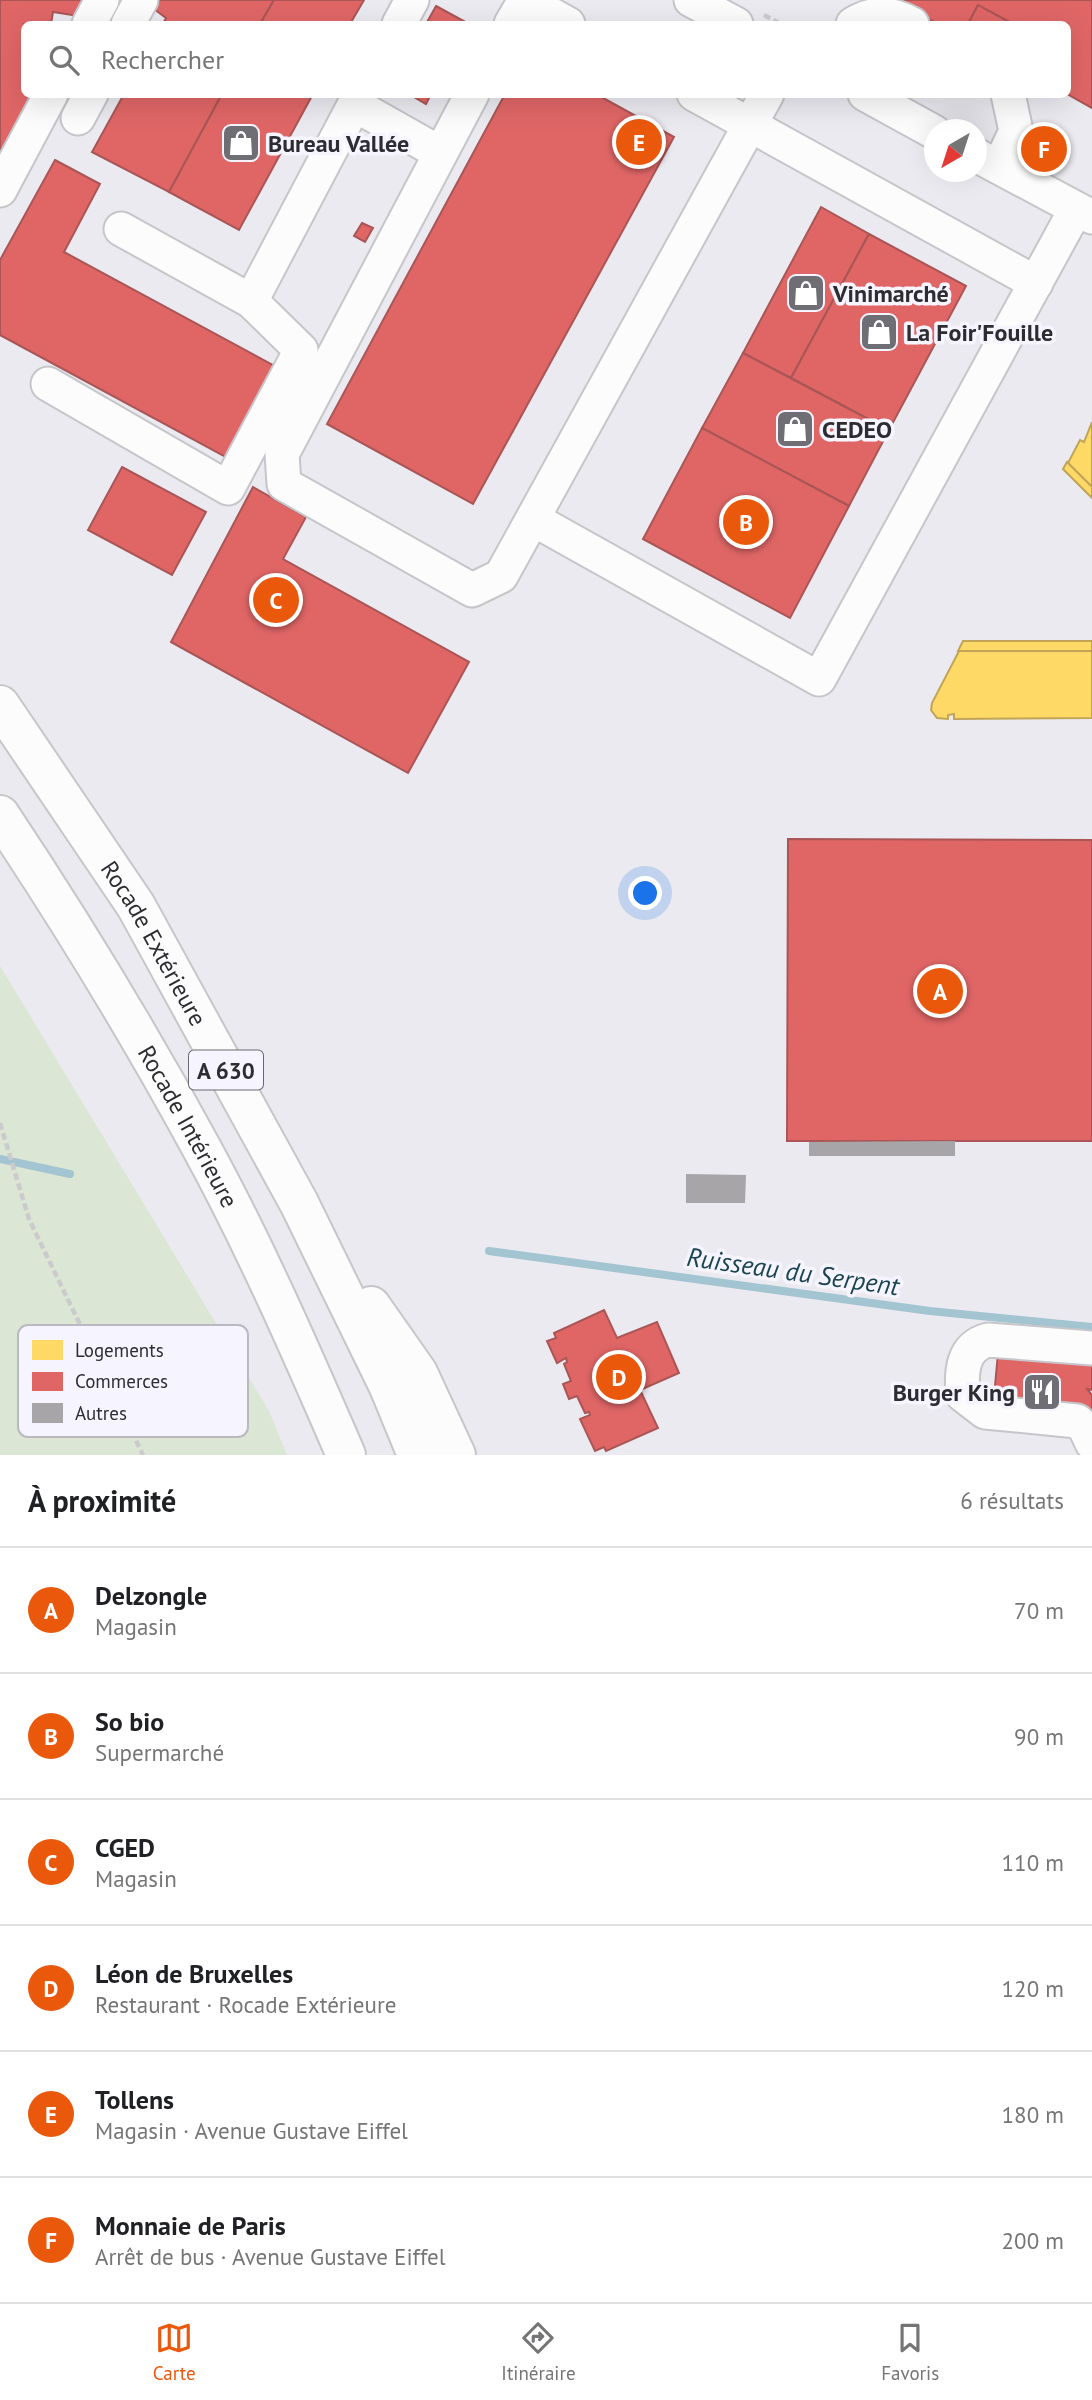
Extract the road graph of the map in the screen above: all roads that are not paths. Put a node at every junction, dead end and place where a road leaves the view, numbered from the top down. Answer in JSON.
{"nodes":[{"id":1,"x":102,"y":0,"type":"edge"},
{"id":2,"x":141,"y":0,"type":"edge"},
{"id":3,"x":412,"y":0,"type":"edge"},
{"id":4,"x":525,"y":0,"type":"edge"},
{"id":5,"x":691,"y":0,"type":"edge"},
{"id":6,"x":91,"y":21,"type":"edge"},
{"id":7,"x":130,"y":21,"type":"edge"},
{"id":8,"x":401,"y":21,"type":"edge"},
{"id":9,"x":513,"y":21,"type":"edge"},
{"id":10,"x":563,"y":21,"type":"edge"},
{"id":11,"x":730,"y":21,"type":"edge"},
{"id":12,"x":858,"y":21,"type":"edge"},
{"id":13,"x":906,"y":21,"type":"edge"},
{"id":14,"x":49,"y":98,"type":"edge"},
{"id":15,"x":470,"y":98,"type":"edge"},
{"id":16,"x":701,"y":98,"type":"edge"},
{"id":17,"x":765,"y":98,"type":"edge"},
{"id":18,"x":872,"y":98,"type":"edge"},
{"id":19,"x":1009,"y":98,"type":"edge"},
{"id":20,"x":358,"y":100,"type":"edge"},
{"id":21,"x":750,"y":125,"type":"junction"},
{"id":22,"x":924,"y":126,"type":"edge"},
{"id":23,"x":440,"y":153,"type":"junction"},
{"id":24,"x":988,"y":161,"type":"edge"},
{"id":25,"x":0,"y":190,"type":"edge"},
{"id":26,"x":1084,"y":213,"type":"edge"},
{"id":27,"x":121,"y":229,"type":"dead end"},
{"id":28,"x":1036,"y":283,"type":"junction"},
{"id":29,"x":251,"y":300,"type":"junction"},
{"id":30,"x":48,"y":384,"type":"dead end"},
{"id":31,"x":533,"y":519,"type":"junction"},
{"id":32,"x":0,"y":705,"type":"edge"},
{"id":33,"x":0,"y":815,"type":"edge"},
{"id":34,"x":299,"y":1203,"type":"junction"},
{"id":35,"x":1092,"y":1348,"type":"edge"},
{"id":36,"x":1092,"y":1443,"type":"edge"},
{"id":37,"x":345,"y":1455,"type":"edge"},
{"id":38,"x":417,"y":1455,"type":"edge"},
{"id":39,"x":456,"y":1455,"type":"edge"}],
"edges":[{"from":1,"to":6,"type":"street"},
{"from":2,"to":7,"type":"street"},
{"from":3,"to":8,"type":"street"},
{"from":4,"to":9,"type":"street"},
{"from":4,"to":10,"type":"street"},
{"from":5,"to":11,"type":"street"},
{"from":12,"to":13,"type":"street"},
{"from":14,"to":25,"type":"street"},
{"from":15,"to":23,"type":"street"},
{"from":16,"to":21,"type":"street"},
{"from":17,"to":21,"type":"street"},
{"from":18,"to":22,"type":"street"},
{"from":19,"to":24,"type":"street"},
{"from":20,"to":23,"type":"street"},
{"from":20,"to":29,"type":"street"},
{"from":21,"to":28,"type":"street"},
{"from":21,"to":31,"type":"street"},
{"from":23,"to":31,"type":"street"},
{"from":24,"to":26,"type":"street"},
{"from":26,"to":28,"type":"street"},
{"from":27,"to":29,"type":"street"},
{"from":28,"to":31,"type":"street"},
{"from":29,"to":30,"type":"street"},
{"from":32,"to":34,"type":"highway","name":"Rocade Extérieure","number":"A 630"},
{"from":33,"to":37,"type":"highway","name":"Rocade Intérieure","number":"A 630"},
{"from":34,"to":38,"type":"highway","name":"Rocade Extérieure","number":"A 630"},
{"from":34,"to":39,"type":"highway"},
{"from":35,"to":36,"type":"street"}]}
